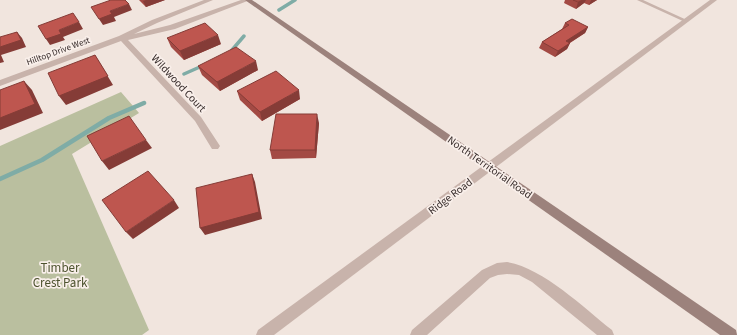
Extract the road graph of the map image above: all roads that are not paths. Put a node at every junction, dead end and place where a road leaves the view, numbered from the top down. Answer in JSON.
{"nodes":[{"id":1,"x":210,"y":0,"type":"edge"},
{"id":2,"x":248,"y":0,"type":"edge"},
{"id":3,"x":639,"y":0,"type":"edge"},
{"id":4,"x":714,"y":0,"type":"edge"},
{"id":5,"x":687,"y":21,"type":"junction"},
{"id":6,"x":122,"y":38,"type":"junction"},
{"id":7,"x":0,"y":83,"type":"edge"},
{"id":8,"x":215,"y":146,"type":"dead end"},
{"id":9,"x":489,"y":167,"type":"junction"},
{"id":10,"x":263,"y":335,"type":"edge"},
{"id":11,"x":417,"y":335,"type":"edge"},
{"id":12,"x":608,"y":335,"type":"edge"},
{"id":13,"x":731,"y":335,"type":"edge"}],
"edges":[{"from":1,"to":6,"type":"street","name":"Hilltop Drive West"},
{"from":2,"to":6,"type":"street","name":"Hilltop Drive West"},
{"from":2,"to":9,"type":"main road","name":"North Territorial Road"},
{"from":3,"to":5,"type":"lane"},
{"from":4,"to":5,"type":"street","name":"Ridge Road"},
{"from":5,"to":9,"type":"street","name":"Ridge Road"},
{"from":6,"to":7,"type":"street","name":"Hilltop Drive West"},
{"from":6,"to":8,"type":"street","name":"Wildwood Court"},
{"from":9,"to":10,"type":"street","name":"Ridge Road"},
{"from":9,"to":13,"type":"main road","name":"North Territorial Road"},
{"from":11,"to":12,"type":"street"}]}
